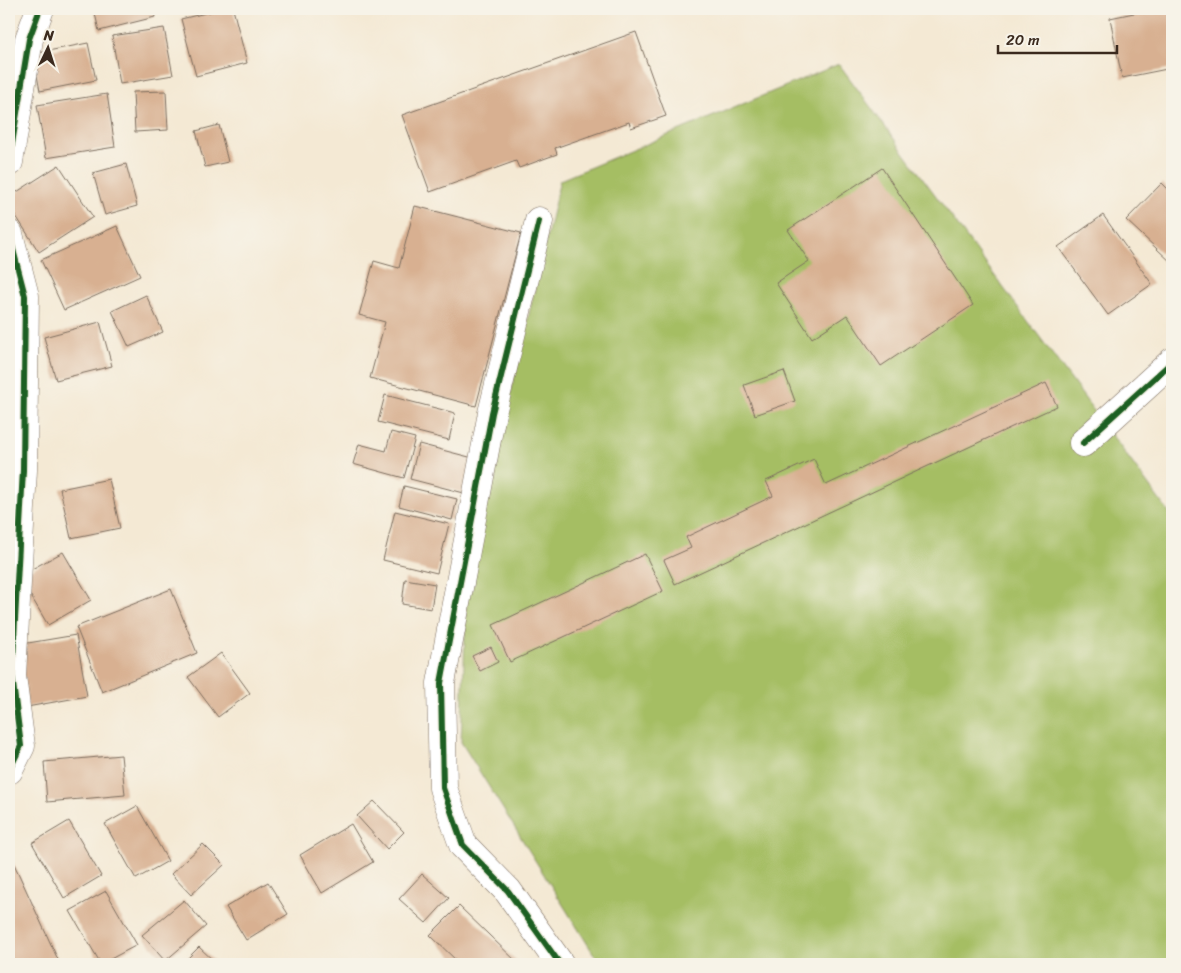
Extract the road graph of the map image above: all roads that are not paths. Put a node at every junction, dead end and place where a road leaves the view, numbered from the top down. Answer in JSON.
{"nodes":[{"id":1,"x":40,"y":9,"type":"edge"},
{"id":2,"x":9,"y":162,"type":"edge"},
{"id":3,"x":539,"y":221,"type":"dead end"},
{"id":4,"x":9,"y":234,"type":"edge"},
{"id":5,"x":1172,"y":362,"type":"edge"},
{"id":6,"x":1083,"y":443,"type":"dead end"},
{"id":7,"x":9,"y":770,"type":"edge"},
{"id":8,"x":560,"y":964,"type":"edge"}],
"edges":[{"from":1,"to":2,"type":"street"},
{"from":3,"to":8,"type":"street"},
{"from":4,"to":7,"type":"street"},
{"from":5,"to":6,"type":"street"}]}
